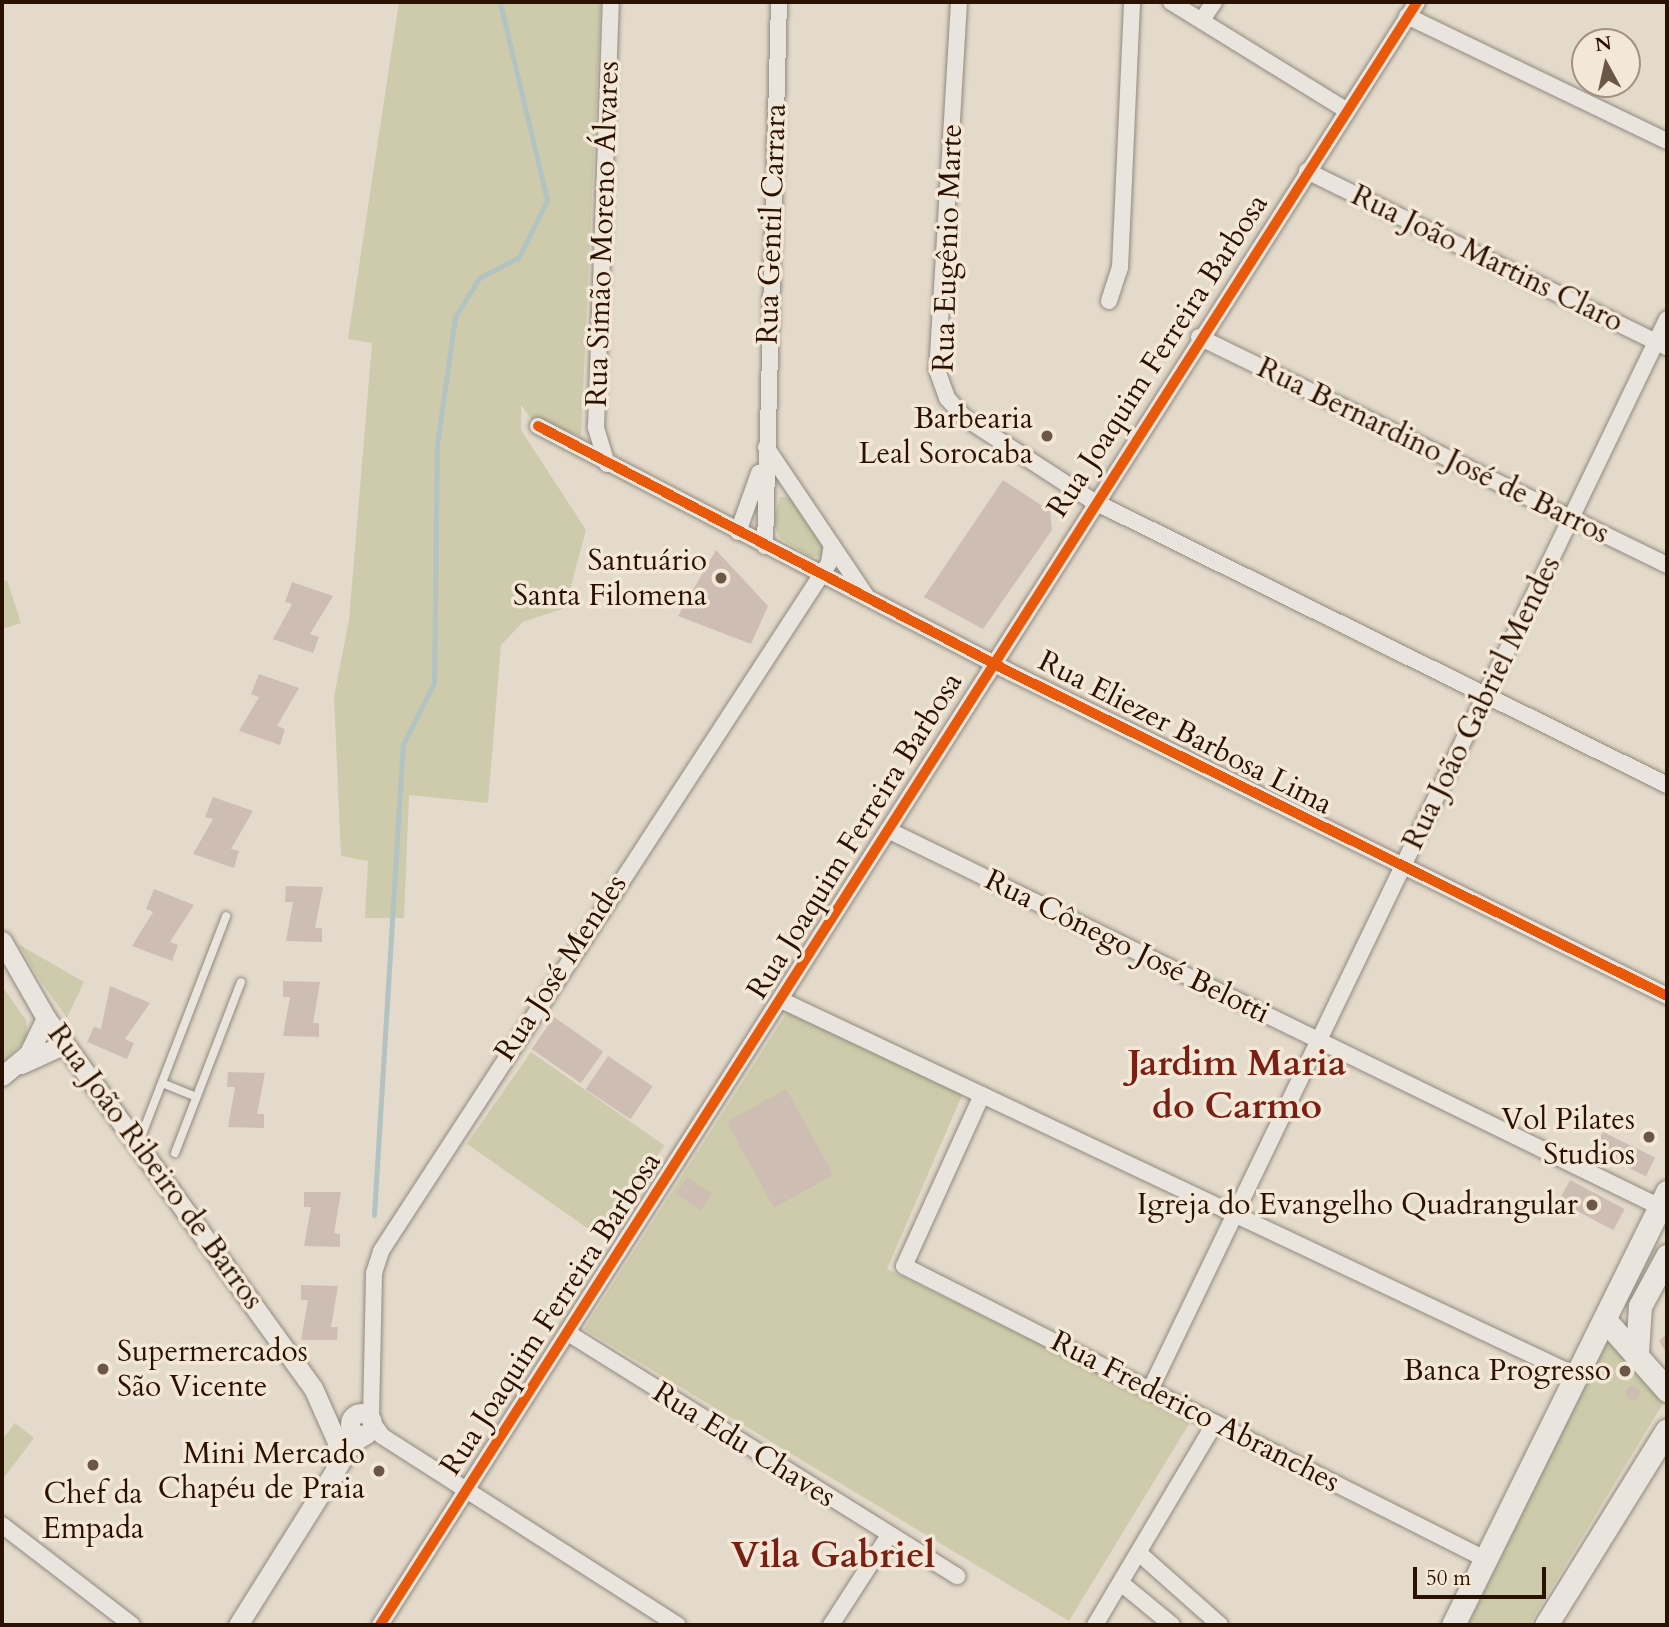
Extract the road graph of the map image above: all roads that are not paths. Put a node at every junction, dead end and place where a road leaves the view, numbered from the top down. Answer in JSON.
{"nodes":[{"id":1,"x":611,"y":2,"type":"edge"},
{"id":2,"x":779,"y":2,"type":"edge"},
{"id":3,"x":959,"y":2,"type":"edge"},
{"id":4,"x":1132,"y":2,"type":"edge"},
{"id":5,"x":1171,"y":2,"type":"edge"},
{"id":6,"x":1213,"y":2,"type":"edge"},
{"id":7,"x":1417,"y":2,"type":"edge"},
{"id":8,"x":1407,"y":16,"type":"junction"},
{"id":9,"x":1202,"y":20,"type":"junction"},
{"id":10,"x":1346,"y":110,"type":"junction"},
{"id":11,"x":1667,"y":141,"type":"edge"},
{"id":12,"x":1307,"y":171,"type":"junction"},
{"id":13,"x":1109,"y":301,"type":"dead end"},
{"id":14,"x":1667,"y":318,"type":"edge"},
{"id":15,"x":1199,"y":337,"type":"junction"},
{"id":16,"x":1662,"y":344,"type":"edge"},
{"id":17,"x":538,"y":426,"type":"dead end"},
{"id":18,"x":766,"y":447,"type":"junction"},
{"id":19,"x":607,"y":464,"type":"junction"},
{"id":20,"x":1093,"y":501,"type":"junction"},
{"id":21,"x":1571,"y":518,"type":"junction"},
{"id":22,"x":738,"y":531,"type":"junction"},
{"id":23,"x":832,"y":545,"type":"junction"},
{"id":24,"x":765,"y":546,"type":"junction"},
{"id":25,"x":1667,"y":565,"type":"edge"},
{"id":26,"x":820,"y":575,"type":"junction"},
{"id":27,"x":867,"y":599,"type":"junction"},
{"id":28,"x":991,"y":662,"type":"junction"},
{"id":29,"x":1486,"y":695,"type":"junction"},
{"id":30,"x":1667,"y":785,"type":"edge"},
{"id":31,"x":888,"y":831,"type":"junction"},
{"id":32,"x":1402,"y":869,"type":"junction"},
{"id":33,"x":226,"y":916,"type":"dead end"},
{"id":34,"x":2,"y":942,"type":"edge"},
{"id":35,"x":241,"y":982,"type":"dead end"},
{"id":36,"x":1667,"y":996,"type":"edge"},
{"id":37,"x":783,"y":1001,"type":"junction"},
{"id":38,"x":46,"y":1017,"type":"junction"},
{"id":39,"x":1319,"y":1041,"type":"junction"},
{"id":40,"x":65,"y":1044,"type":"junction"},
{"id":41,"x":9,"y":1071,"type":"edge"},
{"id":42,"x":162,"y":1083,"type":"junction"},
{"id":43,"x":982,"y":1095,"type":"junction"},
{"id":44,"x":196,"y":1097,"type":"junction"},
{"id":45,"x":139,"y":1142,"type":"junction"},
{"id":46,"x":175,"y":1153,"type":"dead end"},
{"id":47,"x":1665,"y":1203,"type":"edge"},
{"id":48,"x":1235,"y":1215,"type":"junction"},
{"id":49,"x":1667,"y":1256,"type":"edge"},
{"id":50,"x":1605,"y":1320,"type":"junction"},
{"id":51,"x":568,"y":1333,"type":"junction"},
{"id":52,"x":1637,"y":1352,"type":"junction"},
{"id":53,"x":1577,"y":1376,"type":"junction"},
{"id":54,"x":313,"y":1388,"type":"junction"},
{"id":55,"x":1150,"y":1390,"type":"junction"},
{"id":56,"x":1667,"y":1390,"type":"edge"},
{"id":57,"x":368,"y":1422,"type":"junction"},
{"id":58,"x":1215,"y":1423,"type":"junction"},
{"id":59,"x":1667,"y":1430,"type":"edge"},
{"id":60,"x":335,"y":1474,"type":"junction"},
{"id":61,"x":467,"y":1491,"type":"junction"},
{"id":62,"x":2,"y":1525,"type":"edge"},
{"id":63,"x":888,"y":1537,"type":"junction"},
{"id":64,"x":1140,"y":1554,"type":"junction"},
{"id":65,"x":1485,"y":1559,"type":"junction"},
{"id":66,"x":957,"y":1577,"type":"dead end"},
{"id":67,"x":1121,"y":1583,"type":"junction"},
{"id":68,"x":132,"y":1625,"type":"edge"},
{"id":69,"x":238,"y":1625,"type":"edge"},
{"id":70,"x":380,"y":1625,"type":"edge"},
{"id":71,"x":678,"y":1625,"type":"edge"},
{"id":72,"x":831,"y":1625,"type":"edge"},
{"id":73,"x":1095,"y":1625,"type":"edge"},
{"id":74,"x":1172,"y":1625,"type":"edge"},
{"id":75,"x":1220,"y":1625,"type":"edge"},
{"id":76,"x":1453,"y":1625,"type":"edge"},
{"id":77,"x":1546,"y":1625,"type":"edge"}],
"edges":[{"from":1,"to":19,"type":"street","name":"Rua Simão Moreno Álvares"},
{"from":2,"to":18,"type":"street","name":"Rua Gentil Carrara"},
{"from":3,"to":20,"type":"street","name":"Rua Eugênio Marte"},
{"from":4,"to":13,"type":"street"},
{"from":5,"to":9,"type":"street"},
{"from":6,"to":9,"type":"street"},
{"from":7,"to":8,"type":"street","name":"Rua Joaquim Ferreira Barbosa"},
{"from":8,"to":10,"type":"street","name":"Rua Joaquim Ferreira Barbosa"},
{"from":8,"to":11,"type":"street"},
{"from":9,"to":10,"type":"street"},
{"from":10,"to":12,"type":"street","name":"Rua Joaquim Ferreira Barbosa"},
{"from":12,"to":15,"type":"street","name":"Rua Joaquim Ferreira Barbosa"},
{"from":12,"to":16,"type":"street","name":"Rua João Martins Claro"},
{"from":14,"to":16,"type":"street","name":"Rua João Gabriel Mendes"},
{"from":15,"to":20,"type":"street","name":"Rua Joaquim Ferreira Barbosa"},
{"from":15,"to":21,"type":"street","name":"Rua Bernardino José de Barros"},
{"from":16,"to":21,"type":"street","name":"Rua João Gabriel Mendes"},
{"from":17,"to":19,"type":"street","name":"Rua Eliezer Barbosa Lima"},
{"from":18,"to":22,"type":"street","name":"Rua Gentil Carrara"},
{"from":18,"to":23,"type":"street"},
{"from":18,"to":24,"type":"street","name":"Rua Gentil Carrara"},
{"from":19,"to":22,"type":"street","name":"Rua Eliezer Barbosa Lima"},
{"from":20,"to":28,"type":"street","name":"Rua Joaquim Ferreira Barbosa"},
{"from":20,"to":29,"type":"street","name":"Rua Eugênio Marte"},
{"from":21,"to":25,"type":"street","name":"Rua Bernardino José de Barros"},
{"from":21,"to":29,"type":"street","name":"Rua João Gabriel Mendes"},
{"from":22,"to":24,"type":"street","name":"Rua Eliezer Barbosa Lima"},
{"from":23,"to":26,"type":"street","name":"Rua José Mendes"},
{"from":23,"to":27,"type":"street"},
{"from":24,"to":26,"type":"street","name":"Rua Eliezer Barbosa Lima"},
{"from":26,"to":27,"type":"street","name":"Rua Eliezer Barbosa Lima"},
{"from":26,"to":57,"type":"street","name":"Rua José Mendes"},
{"from":27,"to":28,"type":"street","name":"Rua Eliezer Barbosa Lima"},
{"from":28,"to":31,"type":"street","name":"Rua Joaquim Ferreira Barbosa"},
{"from":28,"to":32,"type":"street","name":"Rua Eliezer Barbosa Lima"},
{"from":29,"to":30,"type":"street","name":"Rua Eugênio Marte"},
{"from":29,"to":32,"type":"street","name":"Rua João Gabriel Mendes"},
{"from":31,"to":37,"type":"street","name":"Rua Joaquim Ferreira Barbosa"},
{"from":31,"to":39,"type":"street","name":"Rua Cônego José Belotti"},
{"from":32,"to":36,"type":"street","name":"Rua Eliezer Barbosa Lima"},
{"from":32,"to":39,"type":"street","name":"Rua João Gabriel Mendes"},
{"from":33,"to":42,"type":"lane"},
{"from":34,"to":38,"type":"street","name":"Rua João Ribeiro de Barros"},
{"from":35,"to":44,"type":"lane"},
{"from":37,"to":43,"type":"street"},
{"from":37,"to":51,"type":"street","name":"Rua Joaquim Ferreira Barbosa"},
{"from":38,"to":40,"type":"street","name":"Rua João Ribeiro de Barros"},
{"from":38,"to":41,"type":"street"},
{"from":39,"to":47,"type":"street","name":"Rua Cônego José Belotti"},
{"from":39,"to":48,"type":"street","name":"Rua João Gabriel Mendes"},
{"from":40,"to":41,"type":"street"},
{"from":40,"to":45,"type":"street","name":"Rua João Ribeiro de Barros"},
{"from":42,"to":44,"type":"lane"},
{"from":42,"to":45,"type":"lane"},
{"from":43,"to":48,"type":"street"},
{"from":43,"to":55,"type":"street","name":"Rua Frederico Abranches"},
{"from":44,"to":46,"type":"lane"},
{"from":45,"to":54,"type":"street","name":"Rua João Ribeiro de Barros"},
{"from":47,"to":50,"type":"main road"},
{"from":48,"to":53,"type":"street"},
{"from":48,"to":55,"type":"street","name":"Rua João Gabriel Mendes"},
{"from":49,"to":52,"type":"main road"},
{"from":50,"to":52,"type":"main road"},
{"from":50,"to":53,"type":"main road"},
{"from":51,"to":61,"type":"street","name":"Rua Joaquim Ferreira Barbosa"},
{"from":51,"to":63,"type":"street","name":"Rua Edu Chaves"},
{"from":52,"to":56,"type":"main road"},
{"from":53,"to":65,"type":"main road"},
{"from":54,"to":57,"type":"street","name":"Rua João Ribeiro de Barros"},
{"from":54,"to":60,"type":"street","name":"Rua João Ribeiro de Barros"},
{"from":55,"to":58,"type":"street","name":"Rua Frederico Abranches"},
{"from":57,"to":60,"type":"street"},
{"from":57,"to":61,"type":"street"},
{"from":58,"to":64,"type":"street"},
{"from":58,"to":65,"type":"street","name":"Rua Frederico Abranches"},
{"from":59,"to":77,"type":"main road"},
{"from":60,"to":69,"type":"street"},
{"from":61,"to":70,"type":"street","name":"Rua Joaquim Ferreira Barbosa"},
{"from":61,"to":71,"type":"street"},
{"from":62,"to":68,"type":"street"},
{"from":63,"to":66,"type":"street","name":"Rua Edu Chaves"},
{"from":63,"to":72,"type":"street"},
{"from":64,"to":67,"type":"street"},
{"from":64,"to":75,"type":"street"},
{"from":65,"to":76,"type":"main road"},
{"from":67,"to":73,"type":"street"},
{"from":67,"to":74,"type":"street"}]}
